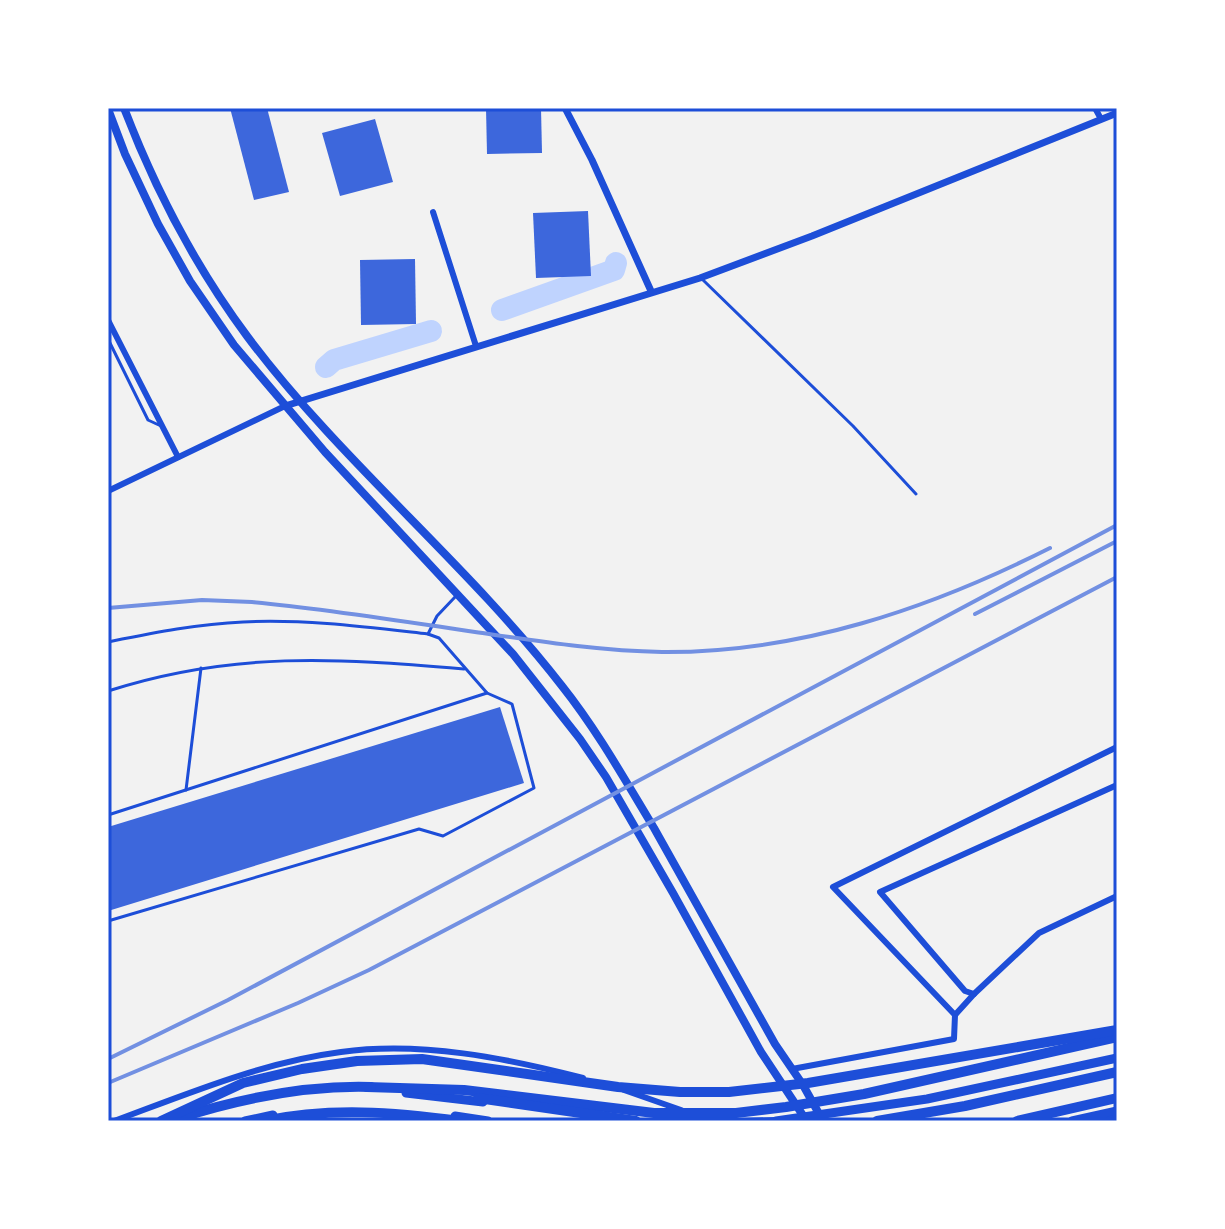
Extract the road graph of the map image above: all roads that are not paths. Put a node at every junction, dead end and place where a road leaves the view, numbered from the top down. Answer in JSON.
{"nodes":[{"id":1,"x":124,"y":108,"type":"edge"},
{"id":2,"x":565,"y":108,"type":"edge"},
{"id":3,"x":1095,"y":108,"type":"edge"},
{"id":4,"x":108,"y":109,"type":"edge"},
{"id":5,"x":1117,"y":113,"type":"edge"},
{"id":6,"x":1101,"y":119,"type":"junction"},
{"id":7,"x":433,"y":212,"type":"dead end"},
{"id":8,"x":700,"y":278,"type":"junction"},
{"id":9,"x":651,"y":291,"type":"junction"},
{"id":10,"x":108,"y":320,"type":"edge"},
{"id":11,"x":108,"y":339,"type":"edge"},
{"id":12,"x":476,"y":346,"type":"junction"},
{"id":13,"x":300,"y":401,"type":"junction"},
{"id":14,"x":285,"y":406,"type":"junction"},
{"id":15,"x":162,"y":426,"type":"junction"},
{"id":16,"x":178,"y":457,"type":"junction"},
{"id":17,"x":108,"y":491,"type":"edge"},
{"id":18,"x":916,"y":494,"type":"dead end"},
{"id":19,"x":458,"y":594,"type":"junction"},
{"id":20,"x":428,"y":634,"type":"junction"},
{"id":21,"x":108,"y":642,"type":"edge"},
{"id":22,"x":201,"y":668,"type":"junction"},
{"id":23,"x":466,"y":669,"type":"junction"},
{"id":24,"x":108,"y":691,"type":"edge"},
{"id":25,"x":487,"y":693,"type":"junction"},
{"id":26,"x":1117,"y":747,"type":"edge"},
{"id":27,"x":1117,"y":785,"type":"edge"},
{"id":28,"x":186,"y":790,"type":"junction"},
{"id":29,"x":108,"y":815,"type":"edge"},
{"id":30,"x":1117,"y":896,"type":"edge"},
{"id":31,"x":108,"y":921,"type":"edge"},
{"id":32,"x":974,"y":994,"type":"junction"},
{"id":33,"x":955,"y":1015,"type":"junction"},
{"id":34,"x":1117,"y":1030,"type":"edge"},
{"id":35,"x":1117,"y":1037,"type":"edge"},
{"id":36,"x":1117,"y":1058,"type":"edge"},
{"id":37,"x":792,"y":1069,"type":"junction"},
{"id":38,"x":1117,"y":1072,"type":"edge"},
{"id":39,"x":367,"y":1087,"type":"junction"},
{"id":40,"x":1117,"y":1098,"type":"edge"},
{"id":41,"x":1117,"y":1111,"type":"edge"},
{"id":42,"x":344,"y":1112,"type":"junction"},
{"id":43,"x":822,"y":1118,"type":"edge"},
{"id":44,"x":805,"y":1119,"type":"edge"},
{"id":45,"x":1117,"y":1119,"type":"edge"},
{"id":46,"x":1074,"y":1120,"type":"edge"},
{"id":47,"x":114,"y":1121,"type":"edge"},
{"id":48,"x":161,"y":1121,"type":"edge"},
{"id":49,"x":169,"y":1121,"type":"edge"},
{"id":50,"x":180,"y":1121,"type":"edge"},
{"id":51,"x":245,"y":1121,"type":"edge"},
{"id":52,"x":264,"y":1121,"type":"edge"},
{"id":53,"x":426,"y":1121,"type":"edge"},
{"id":54,"x":460,"y":1121,"type":"edge"},
{"id":55,"x":488,"y":1121,"type":"edge"},
{"id":56,"x":605,"y":1121,"type":"edge"},
{"id":57,"x":636,"y":1121,"type":"edge"},
{"id":58,"x":776,"y":1121,"type":"edge"},
{"id":59,"x":877,"y":1121,"type":"edge"},
{"id":60,"x":1017,"y":1121,"type":"edge"},
{"id":61,"x":1110,"y":1121,"type":"edge"}],
"edges":[{"from":1,"to":13,"type":"main road"},
{"from":2,"to":9,"type":"street"},
{"from":3,"to":6,"type":"street"},
{"from":4,"to":14,"type":"main road"},
{"from":5,"to":6,"type":"street"},
{"from":6,"to":8,"type":"street"},
{"from":7,"to":12,"type":"street"},
{"from":8,"to":9,"type":"street"},
{"from":8,"to":18,"type":"lane"},
{"from":9,"to":12,"type":"street"},
{"from":10,"to":15,"type":"street"},
{"from":11,"to":15,"type":"lane"},
{"from":12,"to":13,"type":"street"},
{"from":13,"to":14,"type":"street"},
{"from":13,"to":37,"type":"main road"},
{"from":14,"to":16,"type":"street"},
{"from":14,"to":19,"type":"main road"},
{"from":15,"to":16,"type":"street"},
{"from":16,"to":17,"type":"street"},
{"from":19,"to":20,"type":"lane"},
{"from":19,"to":44,"type":"main road"},
{"from":20,"to":21,"type":"lane"},
{"from":20,"to":23,"type":"lane"},
{"from":22,"to":23,"type":"lane"},
{"from":22,"to":24,"type":"lane"},
{"from":22,"to":28,"type":"lane"},
{"from":23,"to":25,"type":"lane"},
{"from":25,"to":28,"type":"lane"},
{"from":25,"to":31,"type":"lane"},
{"from":26,"to":33,"type":"street"},
{"from":27,"to":32,"type":"street"},
{"from":28,"to":29,"type":"lane"},
{"from":30,"to":32,"type":"street"},
{"from":32,"to":33,"type":"street"},
{"from":33,"to":37,"type":"street"},
{"from":34,"to":48,"type":"highway"},
{"from":35,"to":39,"type":"highway"},
{"from":36,"to":43,"type":"main road"},
{"from":37,"to":43,"type":"main road"},
{"from":38,"to":59,"type":"highway"},
{"from":39,"to":49,"type":"highway"},
{"from":39,"to":57,"type":"highway"},
{"from":40,"to":60,"type":"highway"},
{"from":41,"to":46,"type":"main road"},
{"from":42,"to":52,"type":"highway"},
{"from":42,"to":53,"type":"highway"},
{"from":42,"to":54,"type":"highway"},
{"from":43,"to":44,"type":"main road"},
{"from":44,"to":47,"type":"street"},
{"from":44,"to":58,"type":"main road"},
{"from":45,"to":61,"type":"highway"},
{"from":50,"to":56,"type":"main road"},
{"from":51,"to":55,"type":"main road"}]}
